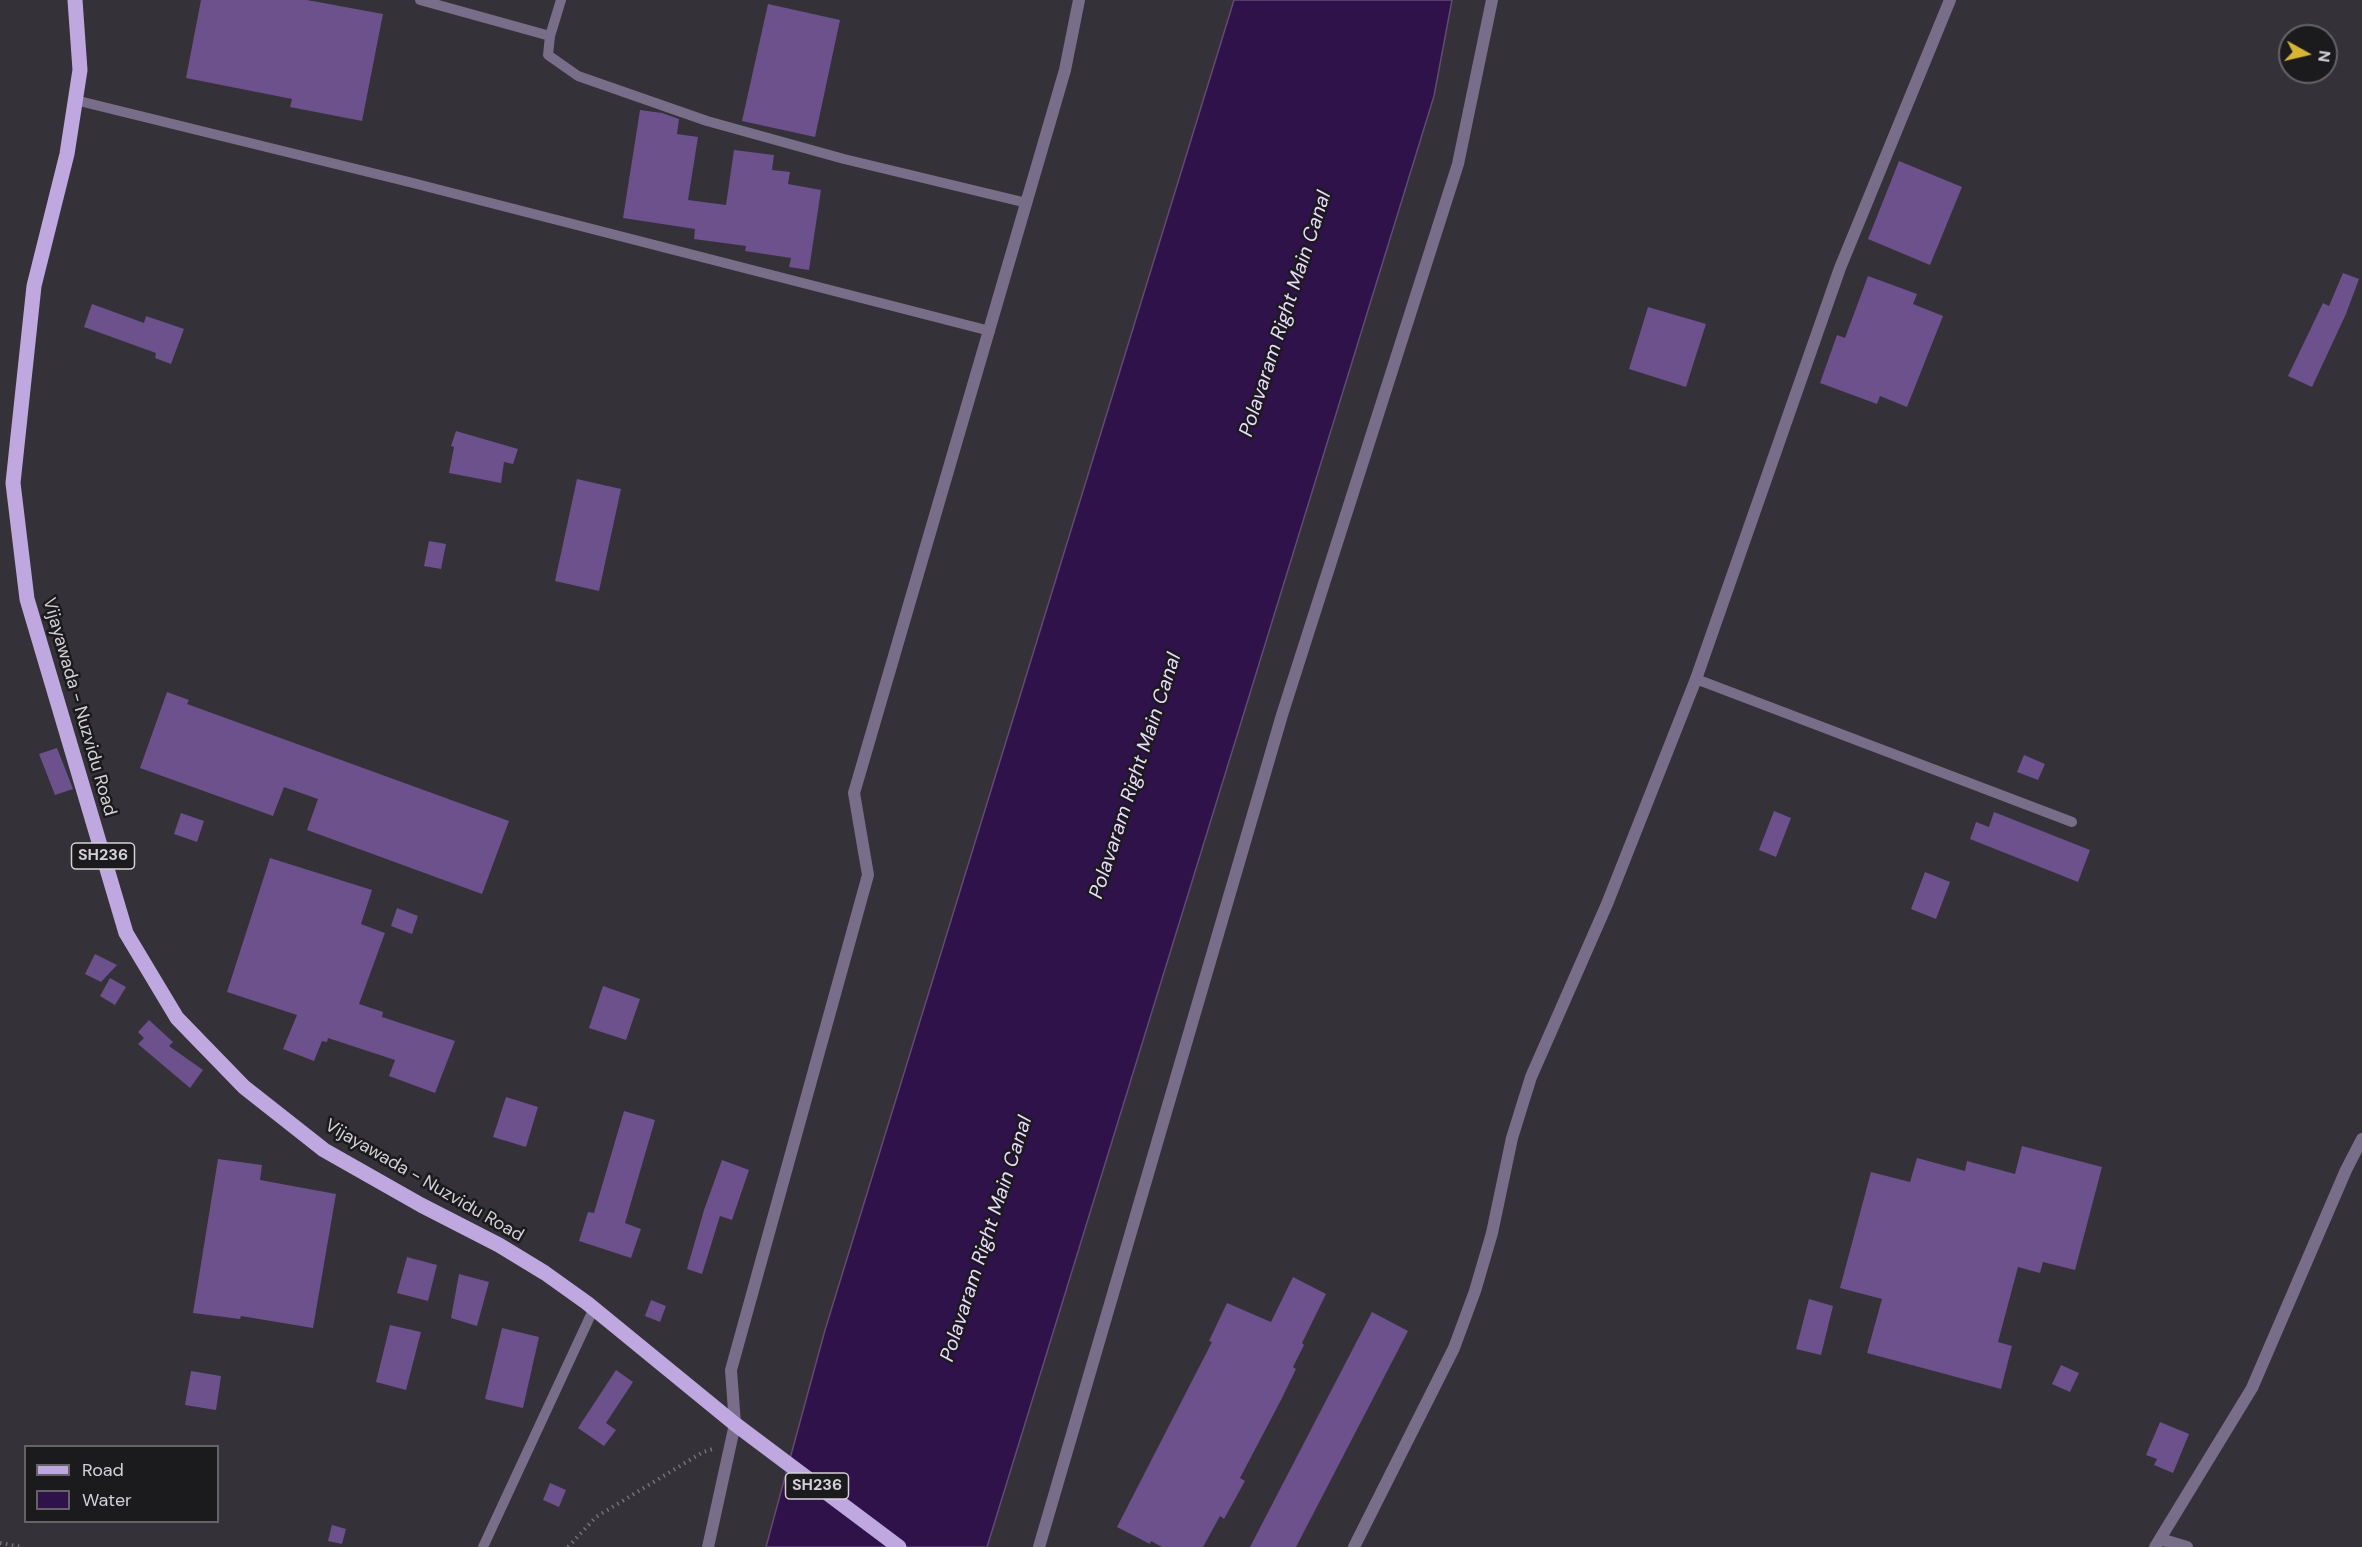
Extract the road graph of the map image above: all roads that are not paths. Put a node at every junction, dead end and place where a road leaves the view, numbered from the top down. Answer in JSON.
{"nodes":[{"id":1,"x":75,"y":0,"type":"edge"},
{"id":2,"x":420,"y":0,"type":"edge"},
{"id":3,"x":561,"y":0,"type":"edge"},
{"id":4,"x":1079,"y":0,"type":"edge"},
{"id":5,"x":1492,"y":0,"type":"edge"},
{"id":6,"x":1950,"y":0,"type":"edge"},
{"id":7,"x":550,"y":36,"type":"junction"},
{"id":8,"x":75,"y":100,"type":"junction"},
{"id":9,"x":1027,"y":203,"type":"junction"},
{"id":10,"x":990,"y":331,"type":"junction"},
{"id":11,"x":1696,"y":679,"type":"junction"},
{"id":12,"x":2072,"y":822,"type":"dead end"},
{"id":13,"x":2362,"y":1139,"type":"edge"},
{"id":14,"x":594,"y":1308,"type":"junction"},
{"id":15,"x":735,"y":1424,"type":"junction"},
{"id":16,"x":2158,"y":1543,"type":"edge"},
{"id":17,"x":483,"y":1547,"type":"edge"},
{"id":18,"x":708,"y":1547,"type":"edge"},
{"id":19,"x":899,"y":1547,"type":"edge"},
{"id":20,"x":1039,"y":1547,"type":"edge"},
{"id":21,"x":1354,"y":1547,"type":"edge"},
{"id":22,"x":2187,"y":1547,"type":"edge"}],
"edges":[{"from":1,"to":8,"type":"main road","name":"Vijayawada - Nuzvidu Road","number":"SH236"},
{"from":2,"to":7,"type":"lane"},
{"from":3,"to":7,"type":"lane"},
{"from":4,"to":9,"type":"street"},
{"from":5,"to":20,"type":"street"},
{"from":6,"to":11,"type":"street"},
{"from":7,"to":9,"type":"lane"},
{"from":8,"to":10,"type":"lane"},
{"from":8,"to":14,"type":"main road","name":"Vijayawada - Nuzvidu Road","number":"SH236"},
{"from":9,"to":10,"type":"street"},
{"from":10,"to":15,"type":"street"},
{"from":11,"to":12,"type":"lane"},
{"from":11,"to":21,"type":"street"},
{"from":13,"to":16,"type":"street"},
{"from":14,"to":15,"type":"main road","name":"Vijayawada - Nuzvidu Road","number":"SH236"},
{"from":14,"to":17,"type":"lane"},
{"from":15,"to":18,"type":"street"},
{"from":15,"to":19,"type":"main road","name":"Vijayawada - Nuzvidu Road","number":"SH236"},
{"from":16,"to":22,"type":"street"}]}
